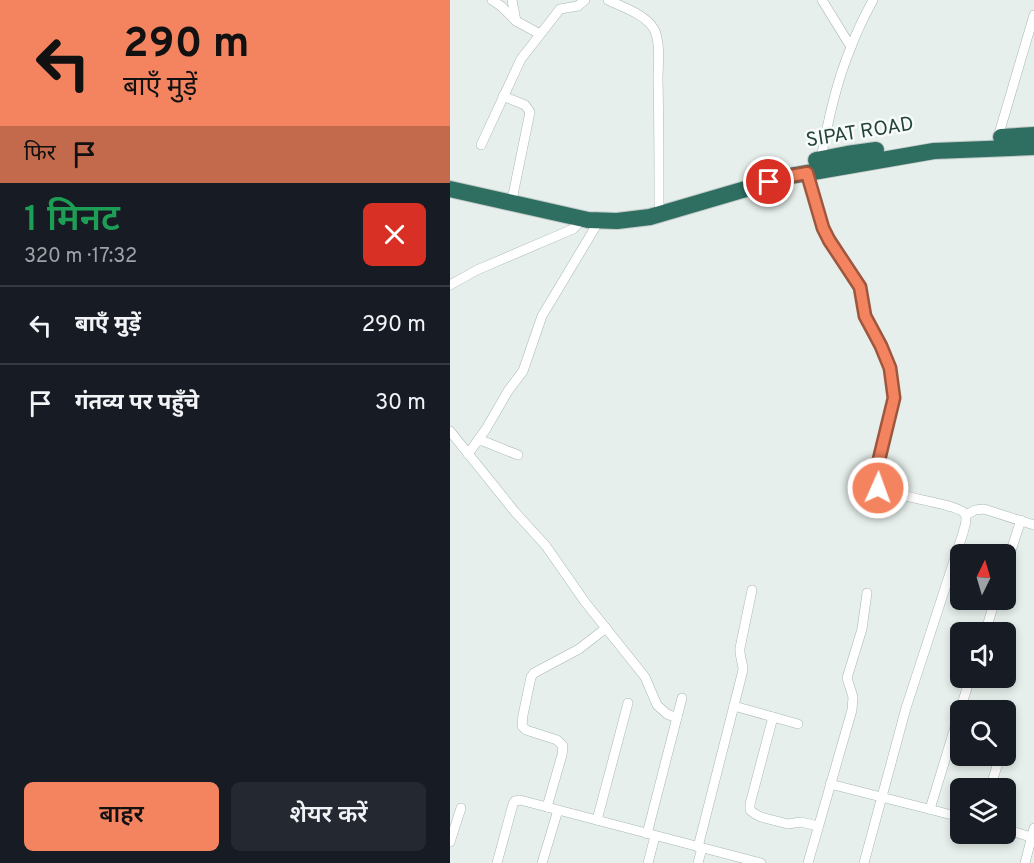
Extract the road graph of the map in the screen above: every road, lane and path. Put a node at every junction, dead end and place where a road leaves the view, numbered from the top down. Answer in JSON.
{"nodes":[{"id":1,"x":492,"y":0,"type":"edge"},
{"id":2,"x":512,"y":0,"type":"edge"},
{"id":3,"x":585,"y":0,"type":"edge"},
{"id":4,"x":608,"y":0,"type":"edge"},
{"id":5,"x":822,"y":0,"type":"edge"},
{"id":6,"x":873,"y":0,"type":"edge"},
{"id":7,"x":561,"y":4,"type":"edge"},
{"id":8,"x":1034,"y":15,"type":"edge"},
{"id":9,"x":516,"y":21,"type":"junction"},
{"id":10,"x":540,"y":34,"type":"junction"},
{"id":11,"x":851,"y":47,"type":"junction"},
{"id":12,"x":503,"y":96,"type":"junction"},
{"id":13,"x":1034,"y":135,"type":"edge"},
{"id":14,"x":998,"y":137,"type":"junction"},
{"id":15,"x":481,"y":145,"type":"dead end"},
{"id":16,"x":1034,"y":147,"type":"edge"},
{"id":17,"x":821,"y":159,"type":"junction"},
{"id":18,"x":807,"y":173,"type":"junction"},
{"id":19,"x":450,"y":183,"type":"edge"},
{"id":20,"x":450,"y":189,"type":"edge"},
{"id":21,"x":513,"y":195,"type":"junction"},
{"id":22,"x":659,"y":205,"type":"junction"},
{"id":23,"x":591,"y":220,"type":"junction"},
{"id":24,"x":450,"y":285,"type":"edge"},
{"id":25,"x":450,"y":431,"type":"edge"},
{"id":26,"x":478,"y":441,"type":"junction"},
{"id":27,"x":468,"y":454,"type":"junction"},
{"id":28,"x":518,"y":455,"type":"dead end"},
{"id":29,"x":966,"y":515,"type":"junction"},
{"id":30,"x":1021,"y":520,"type":"junction"},
{"id":31,"x":1034,"y":525,"type":"edge"},
{"id":32,"x":1013,"y":544,"type":"edge"},
{"id":33,"x":752,"y":590,"type":"dead end"},
{"id":34,"x":867,"y":592,"type":"dead end"},
{"id":35,"x":606,"y":628,"type":"junction"},
{"id":36,"x":967,"y":688,"type":"edge"},
{"id":37,"x":682,"y":698,"type":"dead end"},
{"id":38,"x":628,"y":702,"type":"dead end"},
{"id":39,"x":734,"y":706,"type":"junction"},
{"id":40,"x":773,"y":717,"type":"junction"},
{"id":41,"x":677,"y":718,"type":"junction"},
{"id":42,"x":798,"y":724,"type":"dead end"},
{"id":43,"x":830,"y":784,"type":"junction"},
{"id":44,"x":881,"y":796,"type":"junction"},
{"id":45,"x":547,"y":807,"type":"junction"},
{"id":46,"x":460,"y":808,"type":"dead end"},
{"id":47,"x":930,"y":809,"type":"junction"},
{"id":48,"x":558,"y":810,"type":"junction"},
{"id":49,"x":950,"y":814,"type":"edge"},
{"id":50,"x":597,"y":820,"type":"junction"},
{"id":51,"x":818,"y":826,"type":"junction"},
{"id":52,"x":1016,"y":831,"type":"edge"},
{"id":53,"x":1033,"y":834,"type":"edge"},
{"id":54,"x":651,"y":835,"type":"junction"},
{"id":55,"x":450,"y":842,"type":"edge"},
{"id":56,"x":700,"y":848,"type":"junction"},
{"id":57,"x":497,"y":863,"type":"edge"},
{"id":58,"x":542,"y":863,"type":"edge"},
{"id":59,"x":648,"y":863,"type":"edge"},
{"id":60,"x":698,"y":863,"type":"edge"},
{"id":61,"x":761,"y":863,"type":"edge"},
{"id":62,"x":808,"y":863,"type":"edge"},
{"id":63,"x":864,"y":863,"type":"edge"},
{"id":64,"x":1025,"y":863,"type":"edge"}],
"edges":[{"from":1,"to":9,"type":"street"},
{"from":2,"to":9,"type":"street"},
{"from":3,"to":7,"type":"street"},
{"from":4,"to":22,"type":"street"},
{"from":5,"to":11,"type":"street"},
{"from":6,"to":11,"type":"street"},
{"from":7,"to":10,"type":"street"},
{"from":8,"to":14,"type":"street"},
{"from":9,"to":10,"type":"street"},
{"from":10,"to":12,"type":"street"},
{"from":11,"to":17,"type":"street"},
{"from":12,"to":15,"type":"street"},
{"from":12,"to":21,"type":"street"},
{"from":13,"to":14,"type":"highway","name":"SIPAT ROAD"},
{"from":14,"to":17,"type":"highway","name":"SIPAT ROAD"},
{"from":16,"to":18,"type":"highway"},
{"from":17,"to":22,"type":"highway","name":"SIPAT ROAD"},
{"from":18,"to":23,"type":"highway"},
{"from":18,"to":29,"type":"street"},
{"from":19,"to":21,"type":"highway","name":"SIPAT ROAD"},
{"from":20,"to":23,"type":"highway"},
{"from":21,"to":22,"type":"highway","name":"SIPAT ROAD"},
{"from":23,"to":24,"type":"street"},
{"from":23,"to":26,"type":"street"},
{"from":25,"to":27,"type":"street"},
{"from":26,"to":27,"type":"street"},
{"from":26,"to":28,"type":"street"},
{"from":27,"to":35,"type":"street"},
{"from":29,"to":30,"type":"street"},
{"from":29,"to":44,"type":"street"},
{"from":30,"to":31,"type":"street"},
{"from":30,"to":32,"type":"street"},
{"from":33,"to":39,"type":"street"},
{"from":34,"to":43,"type":"street"},
{"from":35,"to":41,"type":"street"},
{"from":35,"to":45,"type":"street"},
{"from":36,"to":47,"type":"street"},
{"from":37,"to":41,"type":"street"},
{"from":38,"to":50,"type":"street"},
{"from":39,"to":40,"type":"street"},
{"from":39,"to":56,"type":"street"},
{"from":40,"to":42,"type":"street"},
{"from":40,"to":51,"type":"street"},
{"from":41,"to":54,"type":"street"},
{"from":43,"to":44,"type":"street"},
{"from":43,"to":51,"type":"street"},
{"from":44,"to":47,"type":"street"},
{"from":44,"to":63,"type":"street"},
{"from":45,"to":48,"type":"street"},
{"from":45,"to":57,"type":"street"},
{"from":46,"to":55,"type":"street"},
{"from":47,"to":49,"type":"street"},
{"from":48,"to":50,"type":"street"},
{"from":48,"to":58,"type":"street"},
{"from":50,"to":54,"type":"street"},
{"from":51,"to":62,"type":"street"},
{"from":52,"to":53,"type":"street"},
{"from":53,"to":64,"type":"street"},
{"from":54,"to":56,"type":"street"},
{"from":54,"to":59,"type":"street"},
{"from":56,"to":60,"type":"street"},
{"from":56,"to":61,"type":"street"}]}
